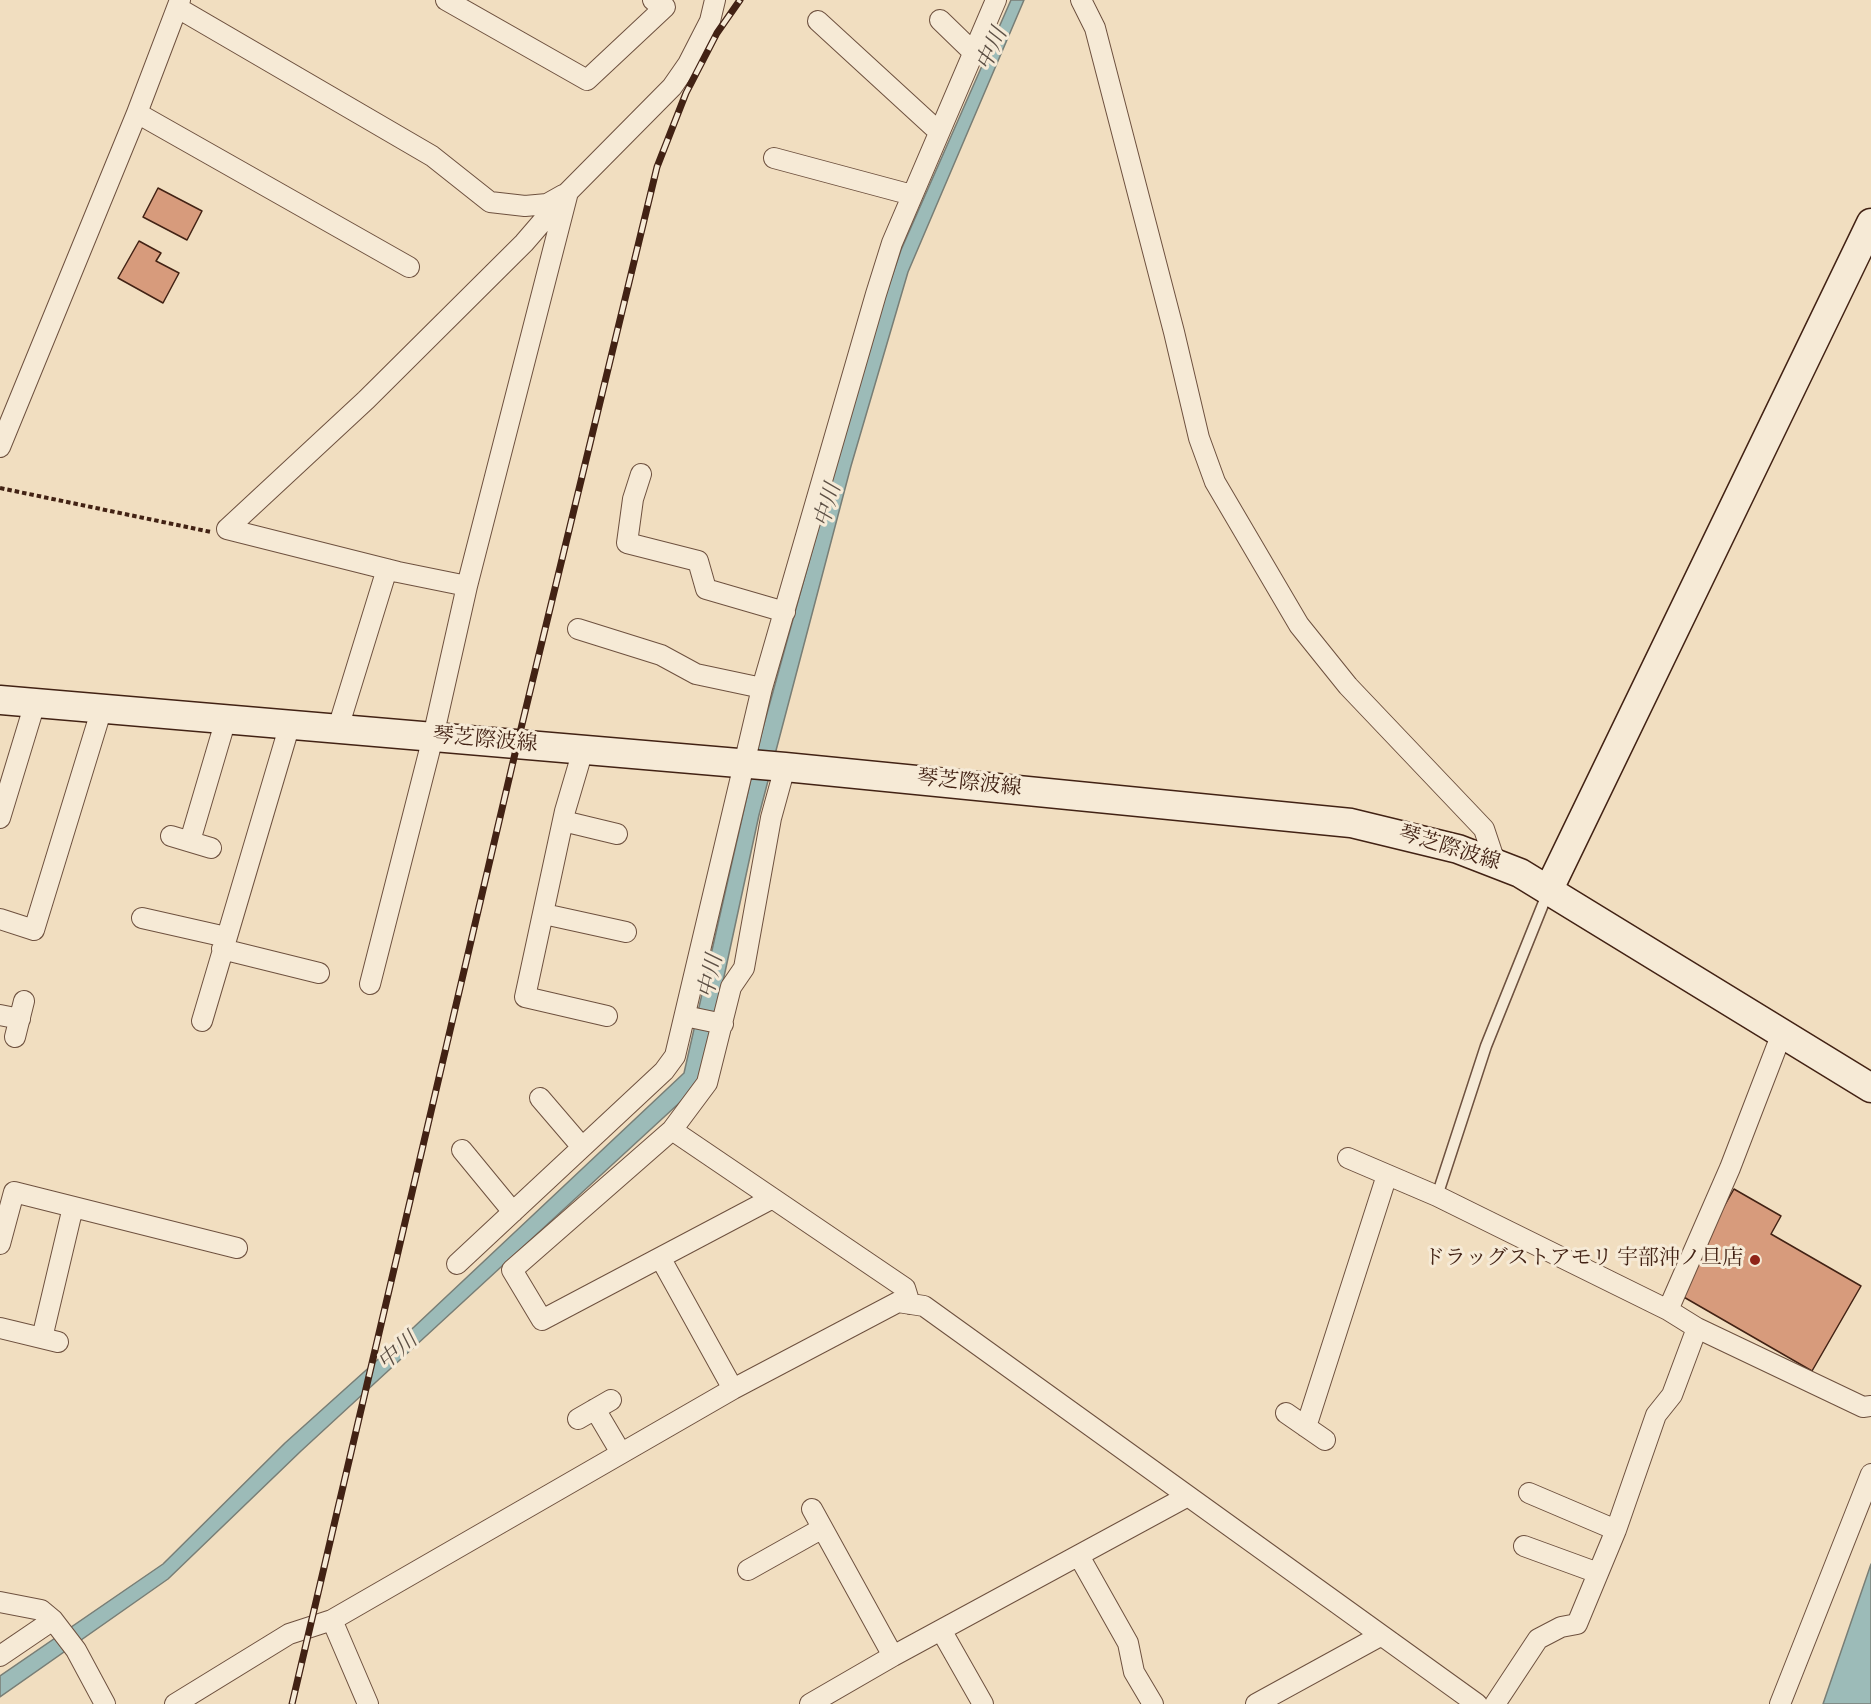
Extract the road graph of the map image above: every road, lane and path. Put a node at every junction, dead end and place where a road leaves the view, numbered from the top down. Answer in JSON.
{"nodes":[{"id":1,"x":446,"y":0,"type":"edge"},
{"id":2,"x":653,"y":0,"type":"edge"},
{"id":3,"x":716,"y":0,"type":"edge"},
{"id":4,"x":996,"y":0,"type":"edge"},
{"id":5,"x":1081,"y":0,"type":"edge"},
{"id":6,"x":179,"y":4,"type":"edge"},
{"id":7,"x":940,"y":20,"type":"dead end"},
{"id":8,"x":818,"y":21,"type":"dead end"},
{"id":9,"x":973,"y":52,"type":"junction"},
{"id":10,"x":137,"y":113,"type":"junction"},
{"id":11,"x":939,"y":132,"type":"junction"},
{"id":12,"x":774,"y":158,"type":"dead end"},
{"id":13,"x":568,"y":192,"type":"junction"},
{"id":14,"x":912,"y":195,"type":"junction"},
{"id":15,"x":1871,"y":223,"type":"edge"},
{"id":16,"x":409,"y":267,"type":"dead end"},
{"id":17,"x":0,"y":447,"type":"edge"},
{"id":18,"x":641,"y":474,"type":"dead end"},
{"id":19,"x":0,"y":488,"type":"edge"},
{"id":20,"x":228,"y":529,"type":"junction"},
{"id":21,"x":387,"y":569,"type":"junction"},
{"id":22,"x":467,"y":586,"type":"junction"},
{"id":23,"x":784,"y":612,"type":"junction"},
{"id":24,"x":578,"y":629,"type":"dead end"},
{"id":25,"x":762,"y":688,"type":"junction"},
{"id":26,"x":0,"y":700,"type":"edge"},
{"id":27,"x":35,"y":703,"type":"junction"},
{"id":28,"x":102,"y":708,"type":"junction"},
{"id":29,"x":226,"y":719,"type":"junction"},
{"id":30,"x":291,"y":724,"type":"junction"},
{"id":31,"x":338,"y":728,"type":"junction"},
{"id":32,"x":433,"y":737,"type":"junction"},
{"id":33,"x":583,"y":750,"type":"junction"},
{"id":34,"x":747,"y":764,"type":"junction"},
{"id":35,"x":782,"y":767,"type":"junction"},
{"id":36,"x":0,"y":818,"type":"edge"},
{"id":37,"x":563,"y":821,"type":"junction"},
{"id":38,"x":617,"y":834,"type":"dead end"},
{"id":39,"x":171,"y":836,"type":"dead end"},
{"id":40,"x":190,"y":841,"type":"junction"},
{"id":41,"x":211,"y":848,"type":"dead end"},
{"id":42,"x":1495,"y":862,"type":"junction"},
{"id":43,"x":1549,"y":889,"type":"junction"},
{"id":44,"x":544,"y":914,"type":"junction"},
{"id":45,"x":142,"y":918,"type":"dead end"},
{"id":46,"x":0,"y":919,"type":"edge"},
{"id":47,"x":626,"y":932,"type":"dead end"},
{"id":48,"x":224,"y":943,"type":"junction"},
{"id":49,"x":319,"y":973,"type":"dead end"},
{"id":50,"x":370,"y":984,"type":"dead end"},
{"id":51,"x":0,"y":1015,"type":"edge"},
{"id":52,"x":607,"y":1016,"type":"dead end"},
{"id":53,"x":689,"y":1016,"type":"junction"},
{"id":54,"x":20,"y":1019,"type":"dead end"},
{"id":55,"x":202,"y":1021,"type":"dead end"},
{"id":56,"x":720,"y":1023,"type":"junction"},
{"id":57,"x":1782,"y":1033,"type":"junction"},
{"id":58,"x":1871,"y":1088,"type":"edge"},
{"id":59,"x":540,"y":1098,"type":"dead end"},
{"id":60,"x":672,"y":1130,"type":"junction"},
{"id":61,"x":582,"y":1147,"type":"junction"},
{"id":62,"x":462,"y":1150,"type":"dead end"},
{"id":63,"x":1348,"y":1158,"type":"dead end"},
{"id":64,"x":1387,"y":1174,"type":"junction"},
{"id":65,"x":1437,"y":1196,"type":"junction"},
{"id":66,"x":771,"y":1199,"type":"junction"},
{"id":67,"x":73,"y":1207,"type":"junction"},
{"id":68,"x":513,"y":1212,"type":"junction"},
{"id":69,"x":1,"y":1237,"type":"edge"},
{"id":70,"x":237,"y":1248,"type":"dead end"},
{"id":71,"x":661,"y":1259,"type":"junction"},
{"id":72,"x":457,"y":1264,"type":"dead end"},
{"id":73,"x":910,"y":1304,"type":"junction"},
{"id":74,"x":1668,"y":1310,"type":"junction"},
{"id":75,"x":0,"y":1328,"type":"edge"},
{"id":76,"x":1696,"y":1328,"type":"junction"},
{"id":77,"x":733,"y":1389,"type":"junction"},
{"id":78,"x":1871,"y":1406,"type":"edge"},
{"id":79,"x":594,"y":1409,"type":"dead end"},
{"id":80,"x":1286,"y":1413,"type":"dead end"},
{"id":81,"x":1306,"y":1427,"type":"junction"},
{"id":82,"x":1325,"y":1440,"type":"dead end"},
{"id":83,"x":621,"y":1453,"type":"junction"},
{"id":84,"x":1871,"y":1474,"type":"edge"},
{"id":85,"x":1529,"y":1493,"type":"dead end"},
{"id":86,"x":1188,"y":1496,"type":"junction"},
{"id":87,"x":812,"y":1509,"type":"dead end"},
{"id":88,"x":821,"y":1529,"type":"junction"},
{"id":89,"x":1616,"y":1530,"type":"junction"},
{"id":90,"x":1524,"y":1545,"type":"dead end"},
{"id":91,"x":1079,"y":1556,"type":"junction"},
{"id":92,"x":748,"y":1570,"type":"dead end"},
{"id":93,"x":1598,"y":1573,"type":"junction"},
{"id":94,"x":0,"y":1602,"type":"edge"},
{"id":95,"x":332,"y":1620,"type":"junction"},
{"id":96,"x":57,"y":1624,"type":"junction"},
{"id":97,"x":941,"y":1630,"type":"junction"},
{"id":98,"x":1380,"y":1636,"type":"junction"},
{"id":99,"x":0,"y":1656,"type":"edge"},
{"id":100,"x":892,"y":1656,"type":"junction"},
{"id":101,"x":105,"y":1704,"type":"edge"},
{"id":102,"x":175,"y":1704,"type":"edge"},
{"id":103,"x":368,"y":1704,"type":"edge"},
{"id":104,"x":810,"y":1704,"type":"edge"},
{"id":105,"x":983,"y":1704,"type":"edge"},
{"id":106,"x":1153,"y":1704,"type":"edge"},
{"id":107,"x":1257,"y":1704,"type":"edge"},
{"id":108,"x":1477,"y":1704,"type":"edge"},
{"id":109,"x":1495,"y":1704,"type":"edge"},
{"id":110,"x":1780,"y":1704,"type":"edge"}],
"edges":[{"from":1,"to":2,"type":"street"},
{"from":3,"to":13,"type":"street"},
{"from":4,"to":9,"type":"street"},
{"from":5,"to":42,"type":"street"},
{"from":6,"to":10,"type":"street"},
{"from":6,"to":13,"type":"street"},
{"from":7,"to":9,"type":"street"},
{"from":8,"to":11,"type":"street"},
{"from":9,"to":11,"type":"street"},
{"from":10,"to":16,"type":"street"},
{"from":10,"to":17,"type":"street"},
{"from":11,"to":14,"type":"street"},
{"from":12,"to":14,"type":"street"},
{"from":13,"to":20,"type":"street"},
{"from":13,"to":22,"type":"street"},
{"from":14,"to":23,"type":"street"},
{"from":15,"to":43,"type":"main road"},
{"from":18,"to":23,"type":"street"},
{"from":19,"to":20,"type":"path"},
{"from":20,"to":21,"type":"street"},
{"from":21,"to":22,"type":"street"},
{"from":21,"to":31,"type":"street"},
{"from":22,"to":32,"type":"street"},
{"from":23,"to":25,"type":"street"},
{"from":24,"to":25,"type":"street"},
{"from":25,"to":34,"type":"street"},
{"from":26,"to":27,"type":"main road","name":"琴芝際波線"},
{"from":27,"to":28,"type":"main road","name":"琴芝際波線"},
{"from":27,"to":36,"type":"street"},
{"from":28,"to":29,"type":"main road","name":"琴芝際波線"},
{"from":28,"to":46,"type":"street"},
{"from":29,"to":30,"type":"main road","name":"琴芝際波線"},
{"from":29,"to":40,"type":"street"},
{"from":30,"to":31,"type":"main road","name":"琴芝際波線"},
{"from":30,"to":48,"type":"street"},
{"from":31,"to":32,"type":"main road","name":"琴芝際波線"},
{"from":32,"to":33,"type":"main road","name":"琴芝際波線"},
{"from":32,"to":50,"type":"street"},
{"from":33,"to":34,"type":"main road","name":"琴芝際波線"},
{"from":33,"to":37,"type":"street"},
{"from":34,"to":35,"type":"main road","name":"琴芝際波線"},
{"from":34,"to":53,"type":"street"},
{"from":35,"to":42,"type":"main road","name":"琴芝際波線"},
{"from":35,"to":56,"type":"street"},
{"from":37,"to":38,"type":"street"},
{"from":37,"to":44,"type":"street"},
{"from":39,"to":40,"type":"street"},
{"from":40,"to":41,"type":"street"},
{"from":42,"to":43,"type":"main road","name":"琴芝際波線"},
{"from":43,"to":57,"type":"main road","name":"琴芝際波線"},
{"from":43,"to":65,"type":"lane"},
{"from":44,"to":47,"type":"street"},
{"from":44,"to":52,"type":"street"},
{"from":45,"to":48,"type":"street"},
{"from":48,"to":49,"type":"street"},
{"from":48,"to":55,"type":"street"},
{"from":51,"to":54,"type":"street"},
{"from":53,"to":56,"type":"street"},
{"from":53,"to":61,"type":"street"},
{"from":56,"to":60,"type":"street"},
{"from":57,"to":58,"type":"main road","name":"琴芝際波線"},
{"from":57,"to":74,"type":"street"},
{"from":59,"to":61,"type":"street"},
{"from":60,"to":66,"type":"street"},
{"from":60,"to":71,"type":"street"},
{"from":61,"to":68,"type":"street"},
{"from":62,"to":68,"type":"street"},
{"from":63,"to":64,"type":"street"},
{"from":64,"to":65,"type":"street"},
{"from":64,"to":81,"type":"street"},
{"from":65,"to":74,"type":"street"},
{"from":66,"to":71,"type":"street"},
{"from":66,"to":73,"type":"street"},
{"from":67,"to":69,"type":"street"},
{"from":67,"to":70,"type":"street"},
{"from":67,"to":75,"type":"street"},
{"from":68,"to":72,"type":"street"},
{"from":71,"to":77,"type":"street"},
{"from":73,"to":77,"type":"street"},
{"from":73,"to":86,"type":"street"},
{"from":74,"to":76,"type":"street"},
{"from":76,"to":78,"type":"street"},
{"from":76,"to":89,"type":"street"},
{"from":77,"to":83,"type":"street"},
{"from":79,"to":83,"type":"street"},
{"from":80,"to":81,"type":"street"},
{"from":81,"to":82,"type":"street"},
{"from":83,"to":95,"type":"street"},
{"from":84,"to":110,"type":"street"},
{"from":85,"to":89,"type":"street"},
{"from":86,"to":91,"type":"street"},
{"from":86,"to":98,"type":"street"},
{"from":87,"to":88,"type":"street"},
{"from":88,"to":92,"type":"street"},
{"from":88,"to":100,"type":"street"},
{"from":89,"to":93,"type":"street"},
{"from":90,"to":93,"type":"street"},
{"from":91,"to":97,"type":"street"},
{"from":91,"to":106,"type":"street"},
{"from":93,"to":109,"type":"street"},
{"from":94,"to":96,"type":"street"},
{"from":95,"to":102,"type":"street"},
{"from":95,"to":103,"type":"street"},
{"from":96,"to":99,"type":"street"},
{"from":96,"to":101,"type":"street"},
{"from":97,"to":100,"type":"street"},
{"from":97,"to":105,"type":"street"},
{"from":98,"to":107,"type":"street"},
{"from":98,"to":108,"type":"street"},
{"from":100,"to":104,"type":"street"}]}
